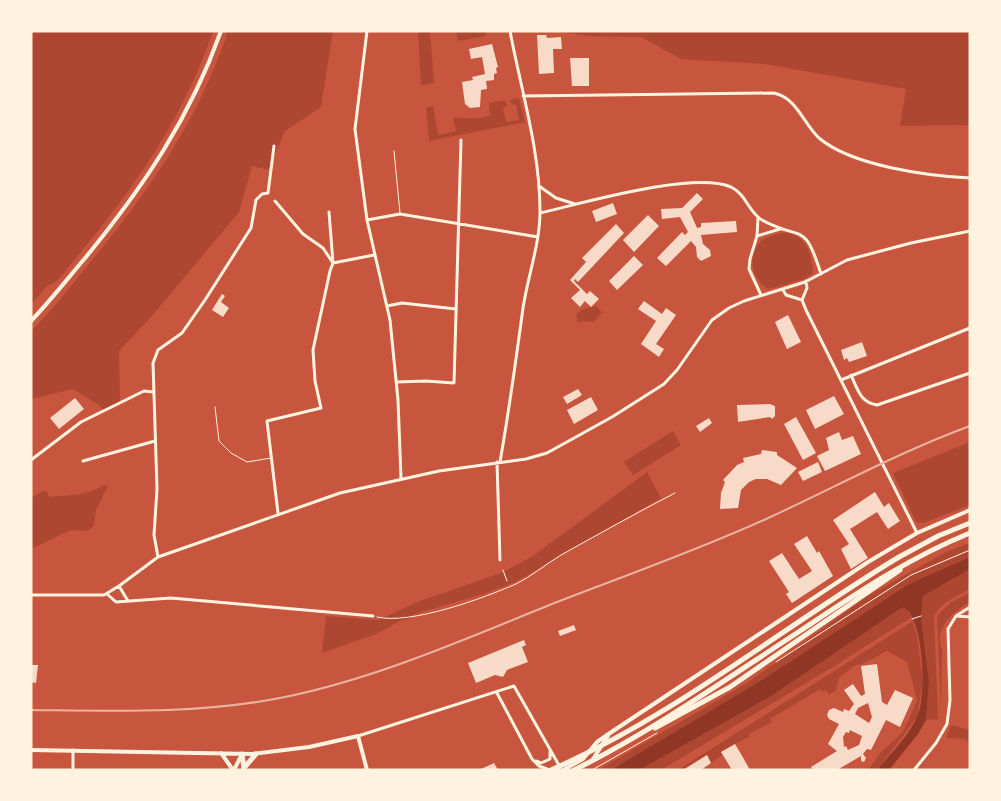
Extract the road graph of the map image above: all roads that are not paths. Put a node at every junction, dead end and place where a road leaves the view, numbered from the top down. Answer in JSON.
{"nodes":[{"id":1,"x":221,"y":31,"type":"edge"},
{"id":2,"x":367,"y":31,"type":"edge"},
{"id":3,"x":510,"y":31,"type":"edge"},
{"id":4,"x":523,"y":96,"type":"junction"},
{"id":5,"x":461,"y":140,"type":"dead end"},
{"id":6,"x":274,"y":146,"type":"dead end"},
{"id":7,"x":394,"y":151,"type":"dead end"},
{"id":8,"x":970,"y":178,"type":"edge"},
{"id":9,"x":539,"y":186,"type":"junction"},
{"id":10,"x":275,"y":200,"type":"dead end"},
{"id":11,"x":576,"y":204,"type":"junction"},
{"id":12,"x":329,"y":212,"type":"dead end"},
{"id":13,"x":540,"y":213,"type":"junction"},
{"id":14,"x":400,"y":214,"type":"junction"},
{"id":15,"x":758,"y":218,"type":"junction"},
{"id":16,"x":367,"y":220,"type":"junction"},
{"id":17,"x":458,"y":222,"type":"junction"},
{"id":18,"x":783,"y":229,"type":"junction"},
{"id":19,"x":970,"y":231,"type":"edge"},
{"id":20,"x":757,"y":236,"type":"junction"},
{"id":21,"x":538,"y":237,"type":"junction"},
{"id":22,"x":374,"y":255,"type":"junction"},
{"id":23,"x":333,"y":263,"type":"junction"},
{"id":24,"x":821,"y":274,"type":"junction"},
{"id":25,"x":806,"y":281,"type":"junction"},
{"id":26,"x":783,"y":290,"type":"junction"},
{"id":27,"x":761,"y":295,"type":"junction"},
{"id":28,"x":802,"y":300,"type":"junction"},
{"id":29,"x":387,"y":306,"type":"junction"},
{"id":30,"x":456,"y":309,"type":"junction"},
{"id":31,"x":31,"y":321,"type":"edge"},
{"id":32,"x":970,"y":328,"type":"edge"},
{"id":33,"x":970,"y":373,"type":"edge"},
{"id":34,"x":851,"y":375,"type":"junction"},
{"id":35,"x":841,"y":380,"type":"junction"},
{"id":36,"x":397,"y":382,"type":"junction"},
{"id":37,"x":153,"y":392,"type":"junction"},
{"id":38,"x":215,"y":407,"type":"dead end"},
{"id":39,"x":155,"y":441,"type":"junction"},
{"id":40,"x":272,"y":458,"type":"junction"},
{"id":41,"x":31,"y":460,"type":"edge"},
{"id":42,"x":83,"y":461,"type":"dead end"},
{"id":43,"x":498,"y":462,"type":"junction"},
{"id":44,"x":402,"y":478,"type":"junction"},
{"id":45,"x":970,"y":510,"type":"edge"},
{"id":46,"x":278,"y":513,"type":"junction"},
{"id":47,"x":970,"y":523,"type":"edge"},
{"id":48,"x":917,"y":533,"type":"junction"},
{"id":49,"x":970,"y":533,"type":"edge"},
{"id":50,"x":923,"y":554,"type":"junction"},
{"id":51,"x":158,"y":557,"type":"junction"},
{"id":52,"x":500,"y":560,"type":"dead end"},
{"id":53,"x":119,"y":586,"type":"junction"},
{"id":54,"x":107,"y":594,"type":"junction"},
{"id":55,"x":31,"y":595,"type":"edge"},
{"id":56,"x":128,"y":601,"type":"junction"},
{"id":57,"x":970,"y":607,"type":"edge"},
{"id":58,"x":374,"y":616,"type":"road end"},
{"id":59,"x":956,"y":616,"type":"junction"},
{"id":60,"x":970,"y":617,"type":"edge"},
{"id":61,"x":497,"y":693,"type":"junction"},
{"id":62,"x":613,"y":731,"type":"junction"},
{"id":63,"x":358,"y":736,"type":"junction"},
{"id":64,"x":31,"y":750,"type":"edge"},
{"id":65,"x":73,"y":750,"type":"junction"},
{"id":66,"x":550,"y":750,"type":"junction"},
{"id":67,"x":221,"y":753,"type":"junction"},
{"id":68,"x":242,"y":754,"type":"junction"},
{"id":69,"x":256,"y":754,"type":"junction"},
{"id":70,"x":595,"y":757,"type":"junction"},
{"id":71,"x":532,"y":760,"type":"junction"},
{"id":72,"x":244,"y":769,"type":"edge"},
{"id":73,"x":546,"y":769,"type":"edge"},
{"id":74,"x":73,"y":770,"type":"edge"},
{"id":75,"x":234,"y":770,"type":"edge"},
{"id":76,"x":367,"y":770,"type":"edge"},
{"id":77,"x":551,"y":770,"type":"edge"},
{"id":78,"x":563,"y":770,"type":"edge"},
{"id":79,"x":574,"y":770,"type":"edge"},
{"id":80,"x":580,"y":770,"type":"edge"},
{"id":81,"x":914,"y":770,"type":"edge"}],
"edges":[{"from":1,"to":31,"type":"main road"},
{"from":2,"to":16,"type":"street"},
{"from":3,"to":4,"type":"street"},
{"from":4,"to":8,"type":"street"},
{"from":4,"to":9,"type":"street"},
{"from":5,"to":17,"type":"street"},
{"from":6,"to":37,"type":"street"},
{"from":7,"to":14,"type":"lane"},
{"from":9,"to":11,"type":"street"},
{"from":9,"to":13,"type":"street"},
{"from":10,"to":23,"type":"street"},
{"from":11,"to":13,"type":"street"},
{"from":11,"to":15,"type":"street"},
{"from":12,"to":23,"type":"street"},
{"from":13,"to":21,"type":"street"},
{"from":14,"to":16,"type":"street"},
{"from":14,"to":17,"type":"street"},
{"from":15,"to":18,"type":"street"},
{"from":15,"to":20,"type":"street"},
{"from":16,"to":22,"type":"street"},
{"from":17,"to":21,"type":"street"},
{"from":17,"to":30,"type":"street"},
{"from":18,"to":20,"type":"street"},
{"from":18,"to":24,"type":"street"},
{"from":19,"to":24,"type":"street"},
{"from":20,"to":27,"type":"street"},
{"from":21,"to":43,"type":"street"},
{"from":22,"to":23,"type":"street"},
{"from":22,"to":29,"type":"street"},
{"from":23,"to":40,"type":"street"},
{"from":24,"to":25,"type":"street"},
{"from":25,"to":26,"type":"street"},
{"from":25,"to":28,"type":"street"},
{"from":26,"to":27,"type":"street"},
{"from":26,"to":28,"type":"street"},
{"from":27,"to":43,"type":"street"},
{"from":28,"to":35,"type":"street"},
{"from":29,"to":30,"type":"street"},
{"from":29,"to":36,"type":"street"},
{"from":30,"to":36,"type":"street"},
{"from":32,"to":34,"type":"street"},
{"from":33,"to":34,"type":"street"},
{"from":34,"to":35,"type":"street"},
{"from":35,"to":48,"type":"street"},
{"from":36,"to":44,"type":"street"},
{"from":37,"to":39,"type":"street"},
{"from":37,"to":41,"type":"street"},
{"from":38,"to":40,"type":"lane"},
{"from":39,"to":42,"type":"street"},
{"from":39,"to":51,"type":"street"},
{"from":40,"to":46,"type":"street"},
{"from":43,"to":44,"type":"street"},
{"from":43,"to":52,"type":"street"},
{"from":44,"to":46,"type":"street"},
{"from":45,"to":48,"type":"main road"},
{"from":46,"to":51,"type":"street"},
{"from":47,"to":77,"type":"highway"},
{"from":48,"to":62,"type":"main road"},
{"from":49,"to":50,"type":"highway"},
{"from":50,"to":70,"type":"highway"},
{"from":50,"to":79,"type":"highway"},
{"from":51,"to":53,"type":"street"},
{"from":53,"to":54,"type":"street"},
{"from":53,"to":56,"type":"street"},
{"from":54,"to":55,"type":"street"},
{"from":54,"to":56,"type":"street"},
{"from":56,"to":58,"type":"street"},
{"from":57,"to":59,"type":"street"},
{"from":59,"to":60,"type":"street"},
{"from":59,"to":81,"type":"street"},
{"from":61,"to":63,"type":"street"},
{"from":61,"to":66,"type":"street"},
{"from":61,"to":71,"type":"street"},
{"from":62,"to":70,"type":"main road"},
{"from":62,"to":78,"type":"main road"},
{"from":63,"to":69,"type":"main road"},
{"from":63,"to":76,"type":"main road"},
{"from":64,"to":65,"type":"main road"},
{"from":65,"to":67,"type":"main road"},
{"from":65,"to":74,"type":"street"},
{"from":66,"to":71,"type":"street"},
{"from":66,"to":78,"type":"street"},
{"from":67,"to":68,"type":"main road"},
{"from":67,"to":75,"type":"main road"},
{"from":68,"to":69,"type":"main road"},
{"from":68,"to":72,"type":"highway"},
{"from":68,"to":75,"type":"main road"},
{"from":69,"to":72,"type":"highway"},
{"from":70,"to":80,"type":"main road"},
{"from":71,"to":73,"type":"street"},
{"from":73,"to":77,"type":"main road"}]}
